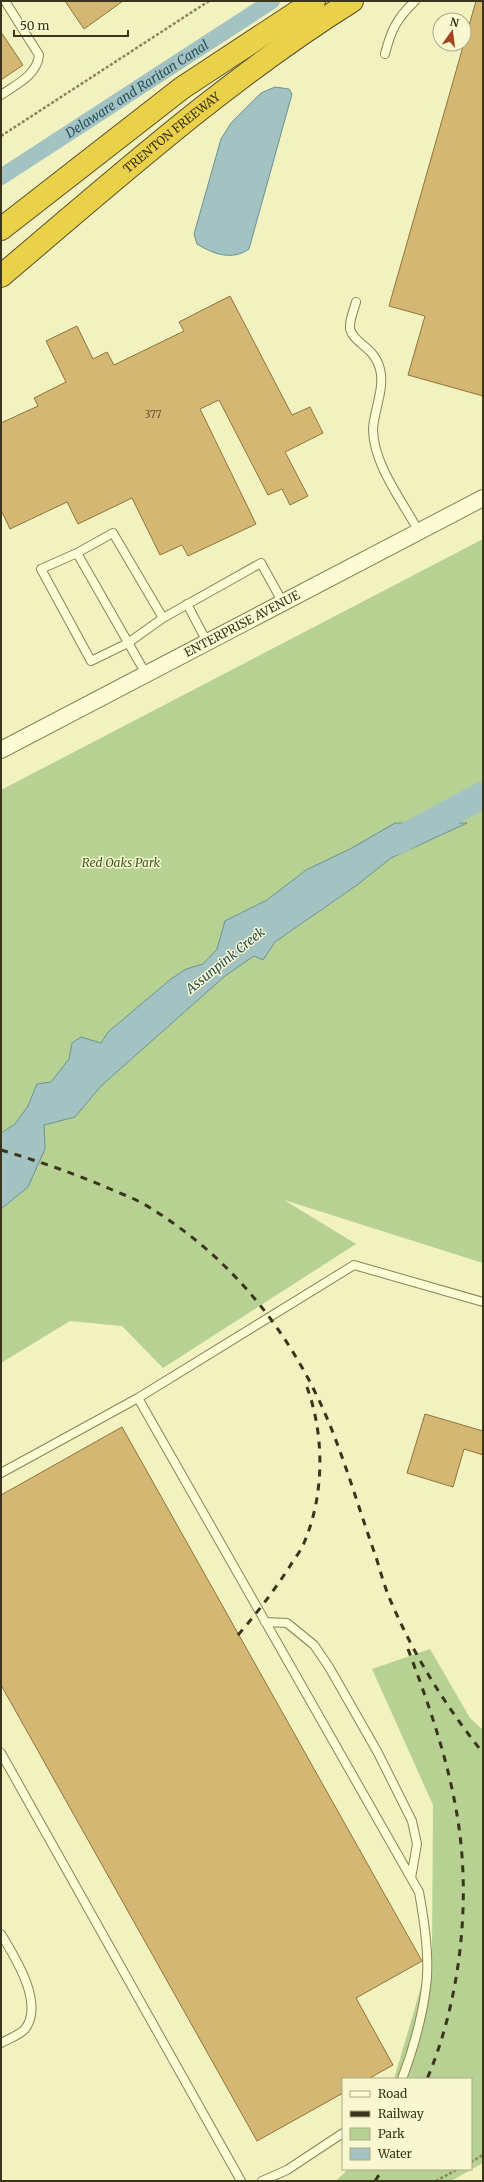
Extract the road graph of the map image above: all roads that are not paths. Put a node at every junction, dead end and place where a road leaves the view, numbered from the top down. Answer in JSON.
{"nodes":[{"id":1,"x":5,"y":1,"type":"edge"},
{"id":2,"x":314,"y":1,"type":"edge"},
{"id":3,"x":352,"y":1,"type":"edge"},
{"id":4,"x":415,"y":1,"type":"edge"},
{"id":5,"x":385,"y":54,"type":"dead end"},
{"id":6,"x":1,"y":95,"type":"edge"},
{"id":7,"x":1,"y":229,"type":"edge"},
{"id":8,"x":1,"y":276,"type":"edge"},
{"id":9,"x":356,"y":302,"type":"dead end"},
{"id":10,"x":483,"y":498,"type":"edge"},
{"id":11,"x":419,"y":532,"type":"junction"},
{"id":12,"x":76,"y":553,"type":"junction"},
{"id":13,"x":283,"y":603,"type":"junction"},
{"id":14,"x":187,"y":604,"type":"junction"},
{"id":15,"x":162,"y":618,"type":"junction"},
{"id":16,"x":128,"y":642,"type":"junction"},
{"id":17,"x":207,"y":642,"type":"junction"},
{"id":18,"x":146,"y":674,"type":"junction"},
{"id":19,"x":1,"y":750,"type":"edge"},
{"id":20,"x":483,"y":1302,"type":"edge"},
{"id":21,"x":138,"y":1398,"type":"junction"},
{"id":22,"x":1,"y":1473,"type":"edge"},
{"id":23,"x":265,"y":1622,"type":"junction"},
{"id":24,"x":1,"y":1753,"type":"edge"},
{"id":25,"x":411,"y":1878,"type":"junction"},
{"id":26,"x":1,"y":1934,"type":"edge"},
{"id":27,"x":1,"y":2043,"type":"edge"},
{"id":28,"x":402,"y":2078,"type":"edge"},
{"id":29,"x":342,"y":2134,"type":"edge"},
{"id":30,"x":241,"y":2181,"type":"edge"},
{"id":31,"x":262,"y":2181,"type":"edge"}],
"edges":[{"from":1,"to":6,"type":"lane"},
{"from":2,"to":7,"type":"highway"},
{"from":3,"to":8,"type":"highway","name":"TRENTON FREEWAY"},
{"from":4,"to":5,"type":"lane"},
{"from":9,"to":11,"type":"lane"},
{"from":10,"to":11,"type":"street","name":"ENTERPRISE AVENUE"},
{"from":11,"to":13,"type":"street","name":"ENTERPRISE AVENUE"},
{"from":12,"to":15,"type":"lane"},
{"from":12,"to":16,"type":"lane"},
{"from":12,"to":16,"type":"lane"},
{"from":13,"to":14,"type":"lane"},
{"from":13,"to":17,"type":"street","name":"ENTERPRISE AVENUE"},
{"from":14,"to":15,"type":"lane"},
{"from":14,"to":17,"type":"lane"},
{"from":15,"to":16,"type":"lane"},
{"from":16,"to":18,"type":"lane"},
{"from":17,"to":18,"type":"street","name":"ENTERPRISE AVENUE"},
{"from":18,"to":19,"type":"street","name":"ENTERPRISE AVENUE"},
{"from":20,"to":21,"type":"lane"},
{"from":21,"to":22,"type":"lane"},
{"from":21,"to":23,"type":"lane"},
{"from":23,"to":25,"type":"lane"},
{"from":23,"to":25,"type":"lane"},
{"from":24,"to":30,"type":"lane"},
{"from":25,"to":28,"type":"lane"},
{"from":26,"to":27,"type":"lane"},
{"from":29,"to":31,"type":"lane"}]}
